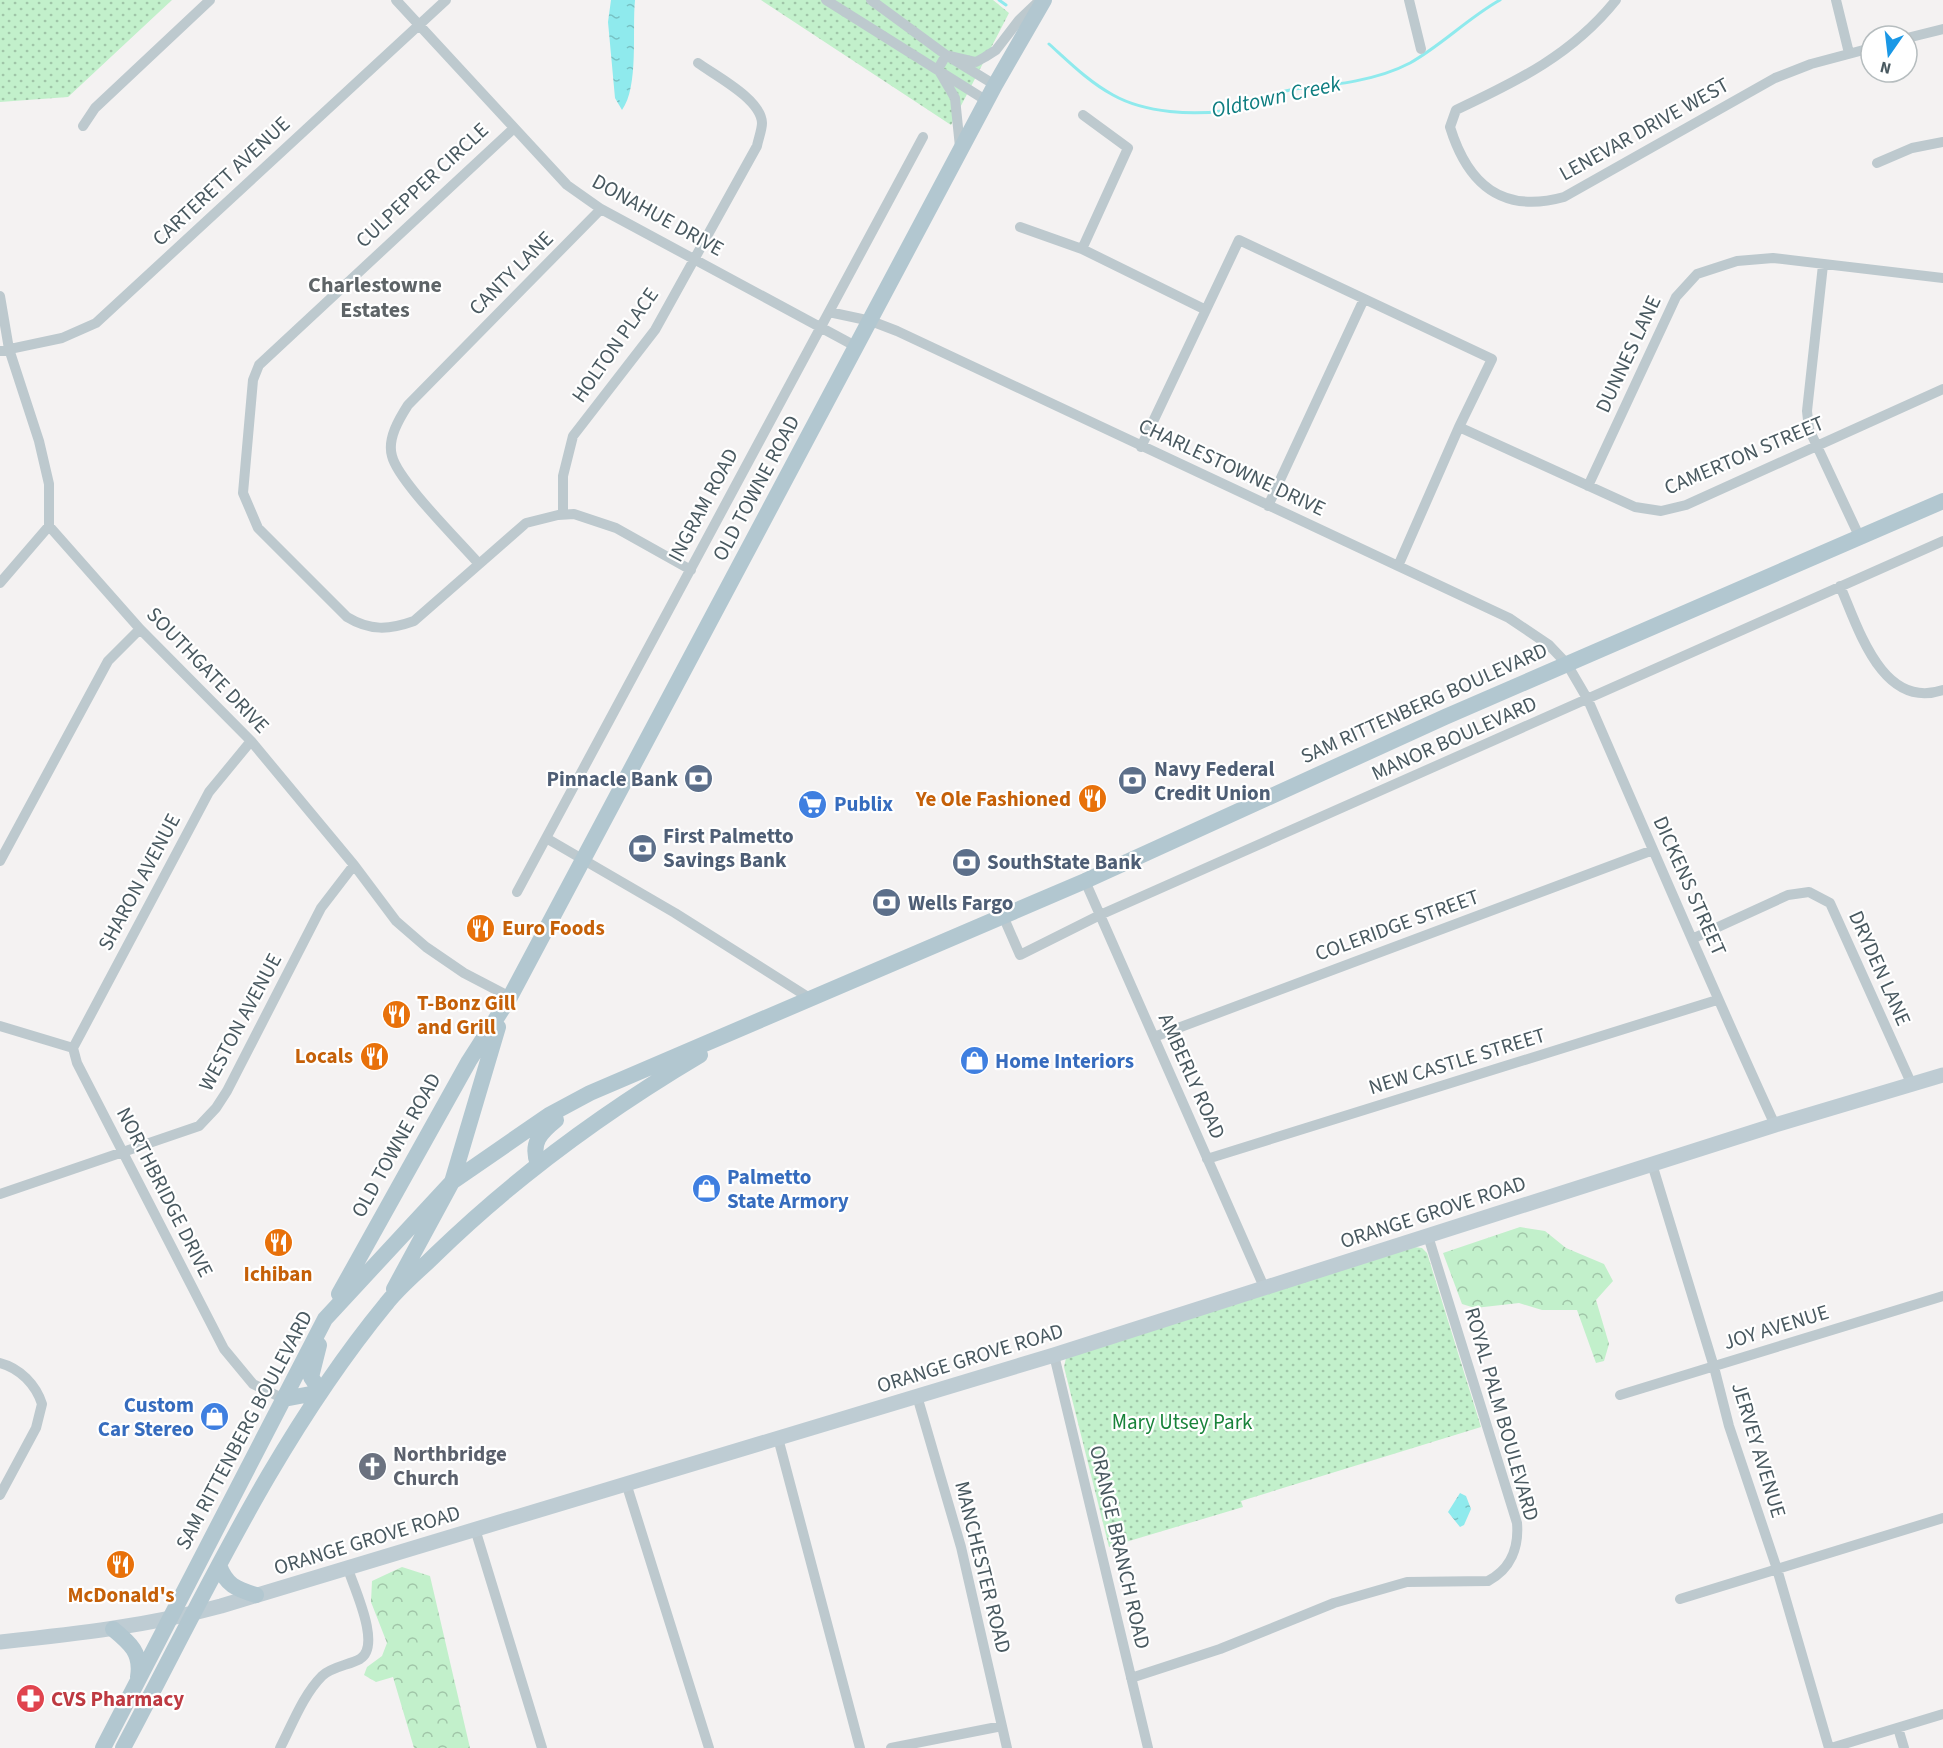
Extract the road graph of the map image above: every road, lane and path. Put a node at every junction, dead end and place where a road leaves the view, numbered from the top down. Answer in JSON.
{"nodes":[{"id":1,"x":210,"y":0,"type":"edge"},
{"id":2,"x":396,"y":0,"type":"edge"},
{"id":3,"x":446,"y":0,"type":"edge"},
{"id":4,"x":826,"y":0,"type":"edge"},
{"id":5,"x":871,"y":0,"type":"edge"},
{"id":6,"x":1042,"y":0,"type":"edge"},
{"id":7,"x":1408,"y":0,"type":"edge"},
{"id":8,"x":1616,"y":0,"type":"edge"},
{"id":9,"x":1836,"y":0,"type":"edge"},
{"id":10,"x":420,"y":25,"type":"junction"},
{"id":11,"x":1943,"y":29,"type":"edge"},
{"id":12,"x":1919,"y":35,"type":"edge"},
{"id":13,"x":1421,"y":49,"type":"dead end"},
{"id":14,"x":1859,"y":51,"type":"edge"},
{"id":15,"x":1849,"y":53,"type":"junction"},
{"id":16,"x":946,"y":56,"type":"junction"},
{"id":17,"x":698,"y":63,"type":"dead end"},
{"id":18,"x":938,"y":69,"type":"junction"},
{"id":19,"x":995,"y":85,"type":"junction"},
{"id":20,"x":987,"y":101,"type":"junction"},
{"id":21,"x":1083,"y":115,"type":"dead end"},
{"id":22,"x":83,"y":126,"type":"dead end"},
{"id":23,"x":513,"y":128,"type":"junction"},
{"id":24,"x":923,"y":137,"type":"dead end"},
{"id":25,"x":1943,"y":142,"type":"edge"},
{"id":26,"x":960,"y":153,"type":"junction"},
{"id":27,"x":1877,"y":163,"type":"dead end"},
{"id":28,"x":601,"y":209,"type":"junction"},
{"id":29,"x":1020,"y":227,"type":"dead end"},
{"id":30,"x":1082,"y":249,"type":"junction"},
{"id":31,"x":695,"y":258,"type":"junction"},
{"id":32,"x":1823,"y":265,"type":"junction"},
{"id":33,"x":1943,"y":279,"type":"edge"},
{"id":34,"x":0,"y":296,"type":"edge"},
{"id":35,"x":1364,"y":299,"type":"junction"},
{"id":36,"x":1206,"y":310,"type":"junction"},
{"id":37,"x":829,"y":312,"type":"junction"},
{"id":38,"x":871,"y":321,"type":"junction"},
{"id":39,"x":821,"y":327,"type":"junction"},
{"id":40,"x":856,"y":347,"type":"junction"},
{"id":41,"x":4,"y":350,"type":"edge"},
{"id":42,"x":1943,"y":388,"type":"edge"},
{"id":43,"x":1459,"y":427,"type":"junction"},
{"id":44,"x":1817,"y":446,"type":"junction"},
{"id":45,"x":1141,"y":447,"type":"junction"},
{"id":46,"x":1588,"y":486,"type":"junction"},
{"id":47,"x":1943,"y":501,"type":"edge"},
{"id":48,"x":1268,"y":507,"type":"junction"},
{"id":49,"x":563,"y":514,"type":"junction"},
{"id":50,"x":49,"y":526,"type":"junction"},
{"id":51,"x":1860,"y":538,"type":"junction"},
{"id":52,"x":1943,"y":541,"type":"edge"},
{"id":53,"x":479,"y":564,"type":"junction"},
{"id":54,"x":1398,"y":566,"type":"junction"},
{"id":55,"x":691,"y":570,"type":"junction"},
{"id":56,"x":0,"y":583,"type":"edge"},
{"id":57,"x":1840,"y":586,"type":"junction"},
{"id":58,"x":140,"y":629,"type":"junction"},
{"id":59,"x":1567,"y":663,"type":"junction"},
{"id":60,"x":1943,"y":690,"type":"edge"},
{"id":61,"x":1588,"y":700,"type":"junction"},
{"id":62,"x":250,"y":741,"type":"junction"},
{"id":63,"x":546,"y":838,"type":"junction"},
{"id":64,"x":1653,"y":850,"type":"junction"},
{"id":65,"x":583,"y":859,"type":"junction"},
{"id":66,"x":0,"y":861,"type":"edge"},
{"id":67,"x":354,"y":865,"type":"junction"},
{"id":68,"x":1085,"y":881,"type":"junction"},
{"id":69,"x":517,"y":892,"type":"dead end"},
{"id":70,"x":1003,"y":915,"type":"junction"},
{"id":71,"x":1100,"y":915,"type":"junction"},
{"id":72,"x":1694,"y":938,"type":"junction"},
{"id":73,"x":510,"y":997,"type":"junction"},
{"id":74,"x":811,"y":999,"type":"junction"},
{"id":75,"x":1717,"y":1000,"type":"junction"},
{"id":76,"x":760,"y":1020,"type":"junction"},
{"id":77,"x":0,"y":1026,"type":"edge"},
{"id":78,"x":1154,"y":1037,"type":"junction"},
{"id":79,"x":73,"y":1048,"type":"junction"},
{"id":80,"x":1943,"y":1076,"type":"edge"},
{"id":81,"x":1911,"y":1085,"type":"junction"},
{"id":82,"x":590,"y":1093,"type":"junction"},
{"id":83,"x":1775,"y":1125,"type":"junction"},
{"id":84,"x":123,"y":1153,"type":"junction"},
{"id":85,"x":1207,"y":1159,"type":"junction"},
{"id":86,"x":538,"y":1164,"type":"junction"},
{"id":87,"x":1652,"y":1164,"type":"junction"},
{"id":88,"x":452,"y":1182,"type":"junction"},
{"id":89,"x":0,"y":1194,"type":"edge"},
{"id":90,"x":1428,"y":1236,"type":"junction"},
{"id":91,"x":1263,"y":1287,"type":"junction"},
{"id":92,"x":1943,"y":1296,"type":"edge"},
{"id":93,"x":387,"y":1303,"type":"junction"},
{"id":94,"x":326,"y":1319,"type":"junction"},
{"id":95,"x":1054,"y":1355,"type":"junction"},
{"id":96,"x":0,"y":1363,"type":"edge"},
{"id":97,"x":1714,"y":1367,"type":"junction"},
{"id":98,"x":321,"y":1392,"type":"junction"},
{"id":99,"x":1620,"y":1395,"type":"dead end"},
{"id":100,"x":917,"y":1396,"type":"junction"},
{"id":101,"x":284,"y":1399,"type":"junction"},
{"id":102,"x":778,"y":1438,"type":"junction"},
{"id":103,"x":273,"y":1466,"type":"junction"},
{"id":104,"x":626,"y":1483,"type":"junction"},
{"id":105,"x":0,"y":1495,"type":"edge"},
{"id":106,"x":1943,"y":1518,"type":"edge"},
{"id":107,"x":475,"y":1529,"type":"junction"},
{"id":108,"x":219,"y":1565,"type":"junction"},
{"id":109,"x":348,"y":1569,"type":"junction"},
{"id":110,"x":1777,"y":1569,"type":"junction"},
{"id":111,"x":256,"y":1595,"type":"junction"},
{"id":112,"x":1680,"y":1599,"type":"dead end"},
{"id":113,"x":194,"y":1613,"type":"junction"},
{"id":114,"x":169,"y":1621,"type":"junction"},
{"id":115,"x":112,"y":1629,"type":"junction"},
{"id":116,"x":0,"y":1642,"type":"edge"},
{"id":117,"x":1131,"y":1678,"type":"junction"},
{"id":118,"x":136,"y":1684,"type":"junction"},
{"id":119,"x":1943,"y":1714,"type":"edge"},
{"id":120,"x":1002,"y":1726,"type":"junction"},
{"id":121,"x":1898,"y":1728,"type":"junction"},
{"id":122,"x":103,"y":1748,"type":"edge"},
{"id":123,"x":123,"y":1748,"type":"edge"},
{"id":124,"x":279,"y":1748,"type":"edge"},
{"id":125,"x":542,"y":1748,"type":"edge"},
{"id":126,"x":709,"y":1748,"type":"edge"},
{"id":127,"x":860,"y":1748,"type":"edge"},
{"id":128,"x":891,"y":1748,"type":"edge"},
{"id":129,"x":1007,"y":1748,"type":"edge"},
{"id":130,"x":1148,"y":1748,"type":"edge"},
{"id":131,"x":1830,"y":1748,"type":"edge"},
{"id":132,"x":1904,"y":1748,"type":"edge"}],
"edges":[{"from":1,"to":22,"type":"street"},
{"from":2,"to":10,"type":"street","name":"DONAHUE DRIVE"},
{"from":3,"to":10,"type":"street","name":"CARTERETT AVENUE"},
{"from":4,"to":18,"type":"street"},
{"from":5,"to":16,"type":"street"},
{"from":6,"to":16,"type":"street"},
{"from":6,"to":19,"type":"main road","name":"OLD TOWNE ROAD"},
{"from":7,"to":13,"type":"street"},
{"from":8,"to":15,"type":"street","name":"LENEVAR DRIVE WEST"},
{"from":9,"to":15,"type":"street"},
{"from":10,"to":23,"type":"street","name":"DONAHUE DRIVE"},
{"from":10,"to":41,"type":"street","name":"CARTERETT AVENUE"},
{"from":11,"to":12,"type":"street"},
{"from":14,"to":15,"type":"street","name":"LENEVAR DRIVE WEST"},
{"from":16,"to":18,"type":"street"},
{"from":16,"to":19,"type":"street"},
{"from":17,"to":31,"type":"street","name":"HOLTON PLACE"},
{"from":18,"to":20,"type":"street"},
{"from":18,"to":26,"type":"street"},
{"from":19,"to":20,"type":"main road","name":"OLD TOWNE ROAD"},
{"from":20,"to":26,"type":"main road","name":"OLD TOWNE ROAD"},
{"from":21,"to":30,"type":"street"},
{"from":23,"to":28,"type":"street","name":"DONAHUE DRIVE"},
{"from":23,"to":53,"type":"street","name":"CULPEPPER CIRCLE"},
{"from":24,"to":37,"type":"street","name":"INGRAM ROAD"},
{"from":25,"to":27,"type":"street"},
{"from":26,"to":38,"type":"main road","name":"OLD TOWNE ROAD"},
{"from":28,"to":31,"type":"street","name":"DONAHUE DRIVE"},
{"from":28,"to":53,"type":"street","name":"CANTY LANE"},
{"from":29,"to":30,"type":"street"},
{"from":30,"to":36,"type":"street"},
{"from":31,"to":39,"type":"street","name":"DONAHUE DRIVE"},
{"from":31,"to":49,"type":"street","name":"HOLTON PLACE"},
{"from":32,"to":33,"type":"street","name":"DUNNES LANE"},
{"from":32,"to":44,"type":"street"},
{"from":32,"to":46,"type":"street","name":"DUNNES LANE"},
{"from":34,"to":41,"type":"street"},
{"from":35,"to":36,"type":"street"},
{"from":35,"to":43,"type":"street"},
{"from":35,"to":48,"type":"street"},
{"from":36,"to":45,"type":"street"},
{"from":37,"to":38,"type":"street","name":"CHARLESTOWNE DRIVE"},
{"from":37,"to":39,"type":"street","name":"INGRAM ROAD"},
{"from":38,"to":40,"type":"main road","name":"OLD TOWNE ROAD"},
{"from":38,"to":45,"type":"street","name":"CHARLESTOWNE DRIVE"},
{"from":39,"to":40,"type":"street","name":"DONAHUE DRIVE"},
{"from":39,"to":55,"type":"street","name":"INGRAM ROAD"},
{"from":40,"to":65,"type":"main road","name":"OLD TOWNE ROAD"},
{"from":41,"to":50,"type":"street"},
{"from":42,"to":44,"type":"street","name":"CAMERTON STREET"},
{"from":43,"to":46,"type":"street","name":"CAMERTON STREET"},
{"from":43,"to":54,"type":"street"},
{"from":44,"to":46,"type":"street","name":"CAMERTON STREET"},
{"from":44,"to":51,"type":"street"},
{"from":45,"to":48,"type":"street","name":"CHARLESTOWNE DRIVE"},
{"from":47,"to":51,"type":"main road","name":"SAM RITTENBERG BOULEVARD"},
{"from":48,"to":54,"type":"street","name":"CHARLESTOWNE DRIVE"},
{"from":49,"to":53,"type":"street","name":"CULPEPPER CIRCLE"},
{"from":49,"to":55,"type":"street","name":"CULPEPPER CIRCLE"},
{"from":50,"to":56,"type":"street"},
{"from":50,"to":58,"type":"street","name":"SOUTHGATE DRIVE"},
{"from":51,"to":59,"type":"main road","name":"SAM RITTENBERG BOULEVARD"},
{"from":52,"to":57,"type":"street","name":"MANOR BOULEVARD"},
{"from":54,"to":59,"type":"street","name":"CHARLESTOWNE DRIVE"},
{"from":55,"to":63,"type":"street","name":"INGRAM ROAD"},
{"from":57,"to":60,"type":"street"},
{"from":57,"to":61,"type":"street","name":"MANOR BOULEVARD"},
{"from":58,"to":62,"type":"street","name":"SOUTHGATE DRIVE"},
{"from":58,"to":66,"type":"street"},
{"from":59,"to":61,"type":"street","name":"DICKENS STREET"},
{"from":59,"to":68,"type":"main road","name":"SAM RITTENBERG BOULEVARD"},
{"from":61,"to":64,"type":"street","name":"DICKENS STREET"},
{"from":61,"to":71,"type":"street","name":"MANOR BOULEVARD"},
{"from":62,"to":67,"type":"street","name":"SOUTHGATE DRIVE"},
{"from":62,"to":79,"type":"street","name":"SHARON AVENUE"},
{"from":63,"to":65,"type":"street"},
{"from":63,"to":69,"type":"street","name":"INGRAM ROAD"},
{"from":64,"to":72,"type":"street","name":"DICKENS STREET"},
{"from":64,"to":78,"type":"street","name":"COLERIDGE STREET"},
{"from":65,"to":73,"type":"main road","name":"OLD TOWNE ROAD"},
{"from":65,"to":74,"type":"street"},
{"from":67,"to":73,"type":"street","name":"SOUTHGATE DRIVE"},
{"from":67,"to":84,"type":"street","name":"WESTON AVENUE"},
{"from":68,"to":70,"type":"main road","name":"SAM RITTENBERG BOULEVARD"},
{"from":68,"to":71,"type":"street","name":"AMBERLY ROAD"},
{"from":70,"to":71,"type":"street","name":"MANOR BOULEVARD"},
{"from":70,"to":74,"type":"main road","name":"SAM RITTENBERG BOULEVARD"},
{"from":71,"to":78,"type":"street","name":"AMBERLY ROAD"},
{"from":72,"to":75,"type":"street","name":"DICKENS STREET"},
{"from":72,"to":81,"type":"street","name":"DRYDEN LANE"},
{"from":73,"to":88,"type":"main road","name":"OLD TOWNE ROAD"},
{"from":73,"to":94,"type":"main road","name":"OLD TOWNE ROAD"},
{"from":74,"to":76,"type":"main road","name":"SAM RITTENBERG BOULEVARD"},
{"from":75,"to":83,"type":"street","name":"DICKENS STREET"},
{"from":75,"to":85,"type":"street","name":"NEW CASTLE STREET"},
{"from":76,"to":82,"type":"main road","name":"SAM RITTENBERG BOULEVARD"},
{"from":76,"to":86,"type":"main road","name":"SAM RITTENBERG BOULEVARD"},
{"from":77,"to":79,"type":"street"},
{"from":78,"to":85,"type":"street","name":"AMBERLY ROAD"},
{"from":79,"to":84,"type":"street","name":"NORTHBRIDGE DRIVE"},
{"from":80,"to":81,"type":"street","name":"ORANGE GROVE ROAD"},
{"from":81,"to":83,"type":"street","name":"ORANGE GROVE ROAD"},
{"from":82,"to":86,"type":"main road"},
{"from":82,"to":88,"type":"main road","name":"SAM RITTENBERG BOULEVARD"},
{"from":83,"to":87,"type":"street","name":"ORANGE GROVE ROAD"},
{"from":84,"to":89,"type":"street","name":"WESTON AVENUE"},
{"from":84,"to":101,"type":"street","name":"NORTHBRIDGE DRIVE"},
{"from":85,"to":91,"type":"street","name":"AMBERLY ROAD"},
{"from":86,"to":93,"type":"main road","name":"SAM RITTENBERG BOULEVARD"},
{"from":87,"to":90,"type":"street","name":"ORANGE GROVE ROAD"},
{"from":87,"to":97,"type":"street","name":"JERVEY AVENUE"},
{"from":88,"to":93,"type":"main road","name":"OLD TOWNE ROAD"},
{"from":88,"to":94,"type":"main road","name":"SAM RITTENBERG BOULEVARD"},
{"from":90,"to":91,"type":"street","name":"ORANGE GROVE ROAD"},
{"from":90,"to":117,"type":"street","name":"ROYAL PALM BOULEVARD"},
{"from":91,"to":95,"type":"street","name":"ORANGE GROVE ROAD"},
{"from":92,"to":97,"type":"street","name":"JOY AVENUE"},
{"from":93,"to":98,"type":"main road","name":"SAM RITTENBERG BOULEVARD"},
{"from":94,"to":98,"type":"main road"},
{"from":94,"to":101,"type":"main road","name":"SAM RITTENBERG BOULEVARD"},
{"from":95,"to":100,"type":"street","name":"ORANGE GROVE ROAD"},
{"from":95,"to":117,"type":"street","name":"ORANGE BRANCH ROAD"},
{"from":96,"to":105,"type":"street"},
{"from":97,"to":99,"type":"street","name":"JOY AVENUE"},
{"from":97,"to":110,"type":"street","name":"JERVEY AVENUE"},
{"from":98,"to":101,"type":"main road"},
{"from":98,"to":103,"type":"main road","name":"SAM RITTENBERG BOULEVARD"},
{"from":100,"to":102,"type":"street","name":"ORANGE GROVE ROAD"},
{"from":100,"to":120,"type":"street","name":"MANCHESTER ROAD"},
{"from":101,"to":103,"type":"main road"},
{"from":101,"to":114,"type":"main road","name":"SAM RITTENBERG BOULEVARD"},
{"from":102,"to":104,"type":"street","name":"ORANGE GROVE ROAD"},
{"from":102,"to":127,"type":"street"},
{"from":103,"to":108,"type":"main road","name":"SAM RITTENBERG BOULEVARD"},
{"from":104,"to":107,"type":"street","name":"ORANGE GROVE ROAD"},
{"from":104,"to":126,"type":"street"},
{"from":106,"to":110,"type":"street"},
{"from":107,"to":109,"type":"street","name":"ORANGE GROVE ROAD"},
{"from":107,"to":125,"type":"street"},
{"from":108,"to":111,"type":"main road"},
{"from":108,"to":113,"type":"main road","name":"SAM RITTENBERG BOULEVARD"},
{"from":109,"to":111,"type":"street","name":"ORANGE GROVE ROAD"},
{"from":109,"to":124,"type":"street"},
{"from":110,"to":112,"type":"street"},
{"from":110,"to":131,"type":"street","name":"JERVEY AVENUE"},
{"from":111,"to":113,"type":"street","name":"ORANGE GROVE ROAD"},
{"from":113,"to":114,"type":"street","name":"ORANGE GROVE ROAD"},
{"from":113,"to":123,"type":"main road","name":"SAM RITTENBERG BOULEVARD"},
{"from":114,"to":115,"type":"street","name":"ORANGE GROVE ROAD"},
{"from":114,"to":118,"type":"main road","name":"SAM RITTENBERG BOULEVARD"},
{"from":115,"to":116,"type":"street","name":"ORANGE GROVE ROAD"},
{"from":115,"to":118,"type":"main road"},
{"from":117,"to":130,"type":"street","name":"ORANGE BRANCH ROAD"},
{"from":118,"to":122,"type":"main road","name":"SAM RITTENBERG BOULEVARD"},
{"from":119,"to":121,"type":"street"},
{"from":120,"to":128,"type":"street"},
{"from":120,"to":129,"type":"street","name":"MANCHESTER ROAD"},
{"from":121,"to":131,"type":"street"},
{"from":121,"to":132,"type":"street"}]}
